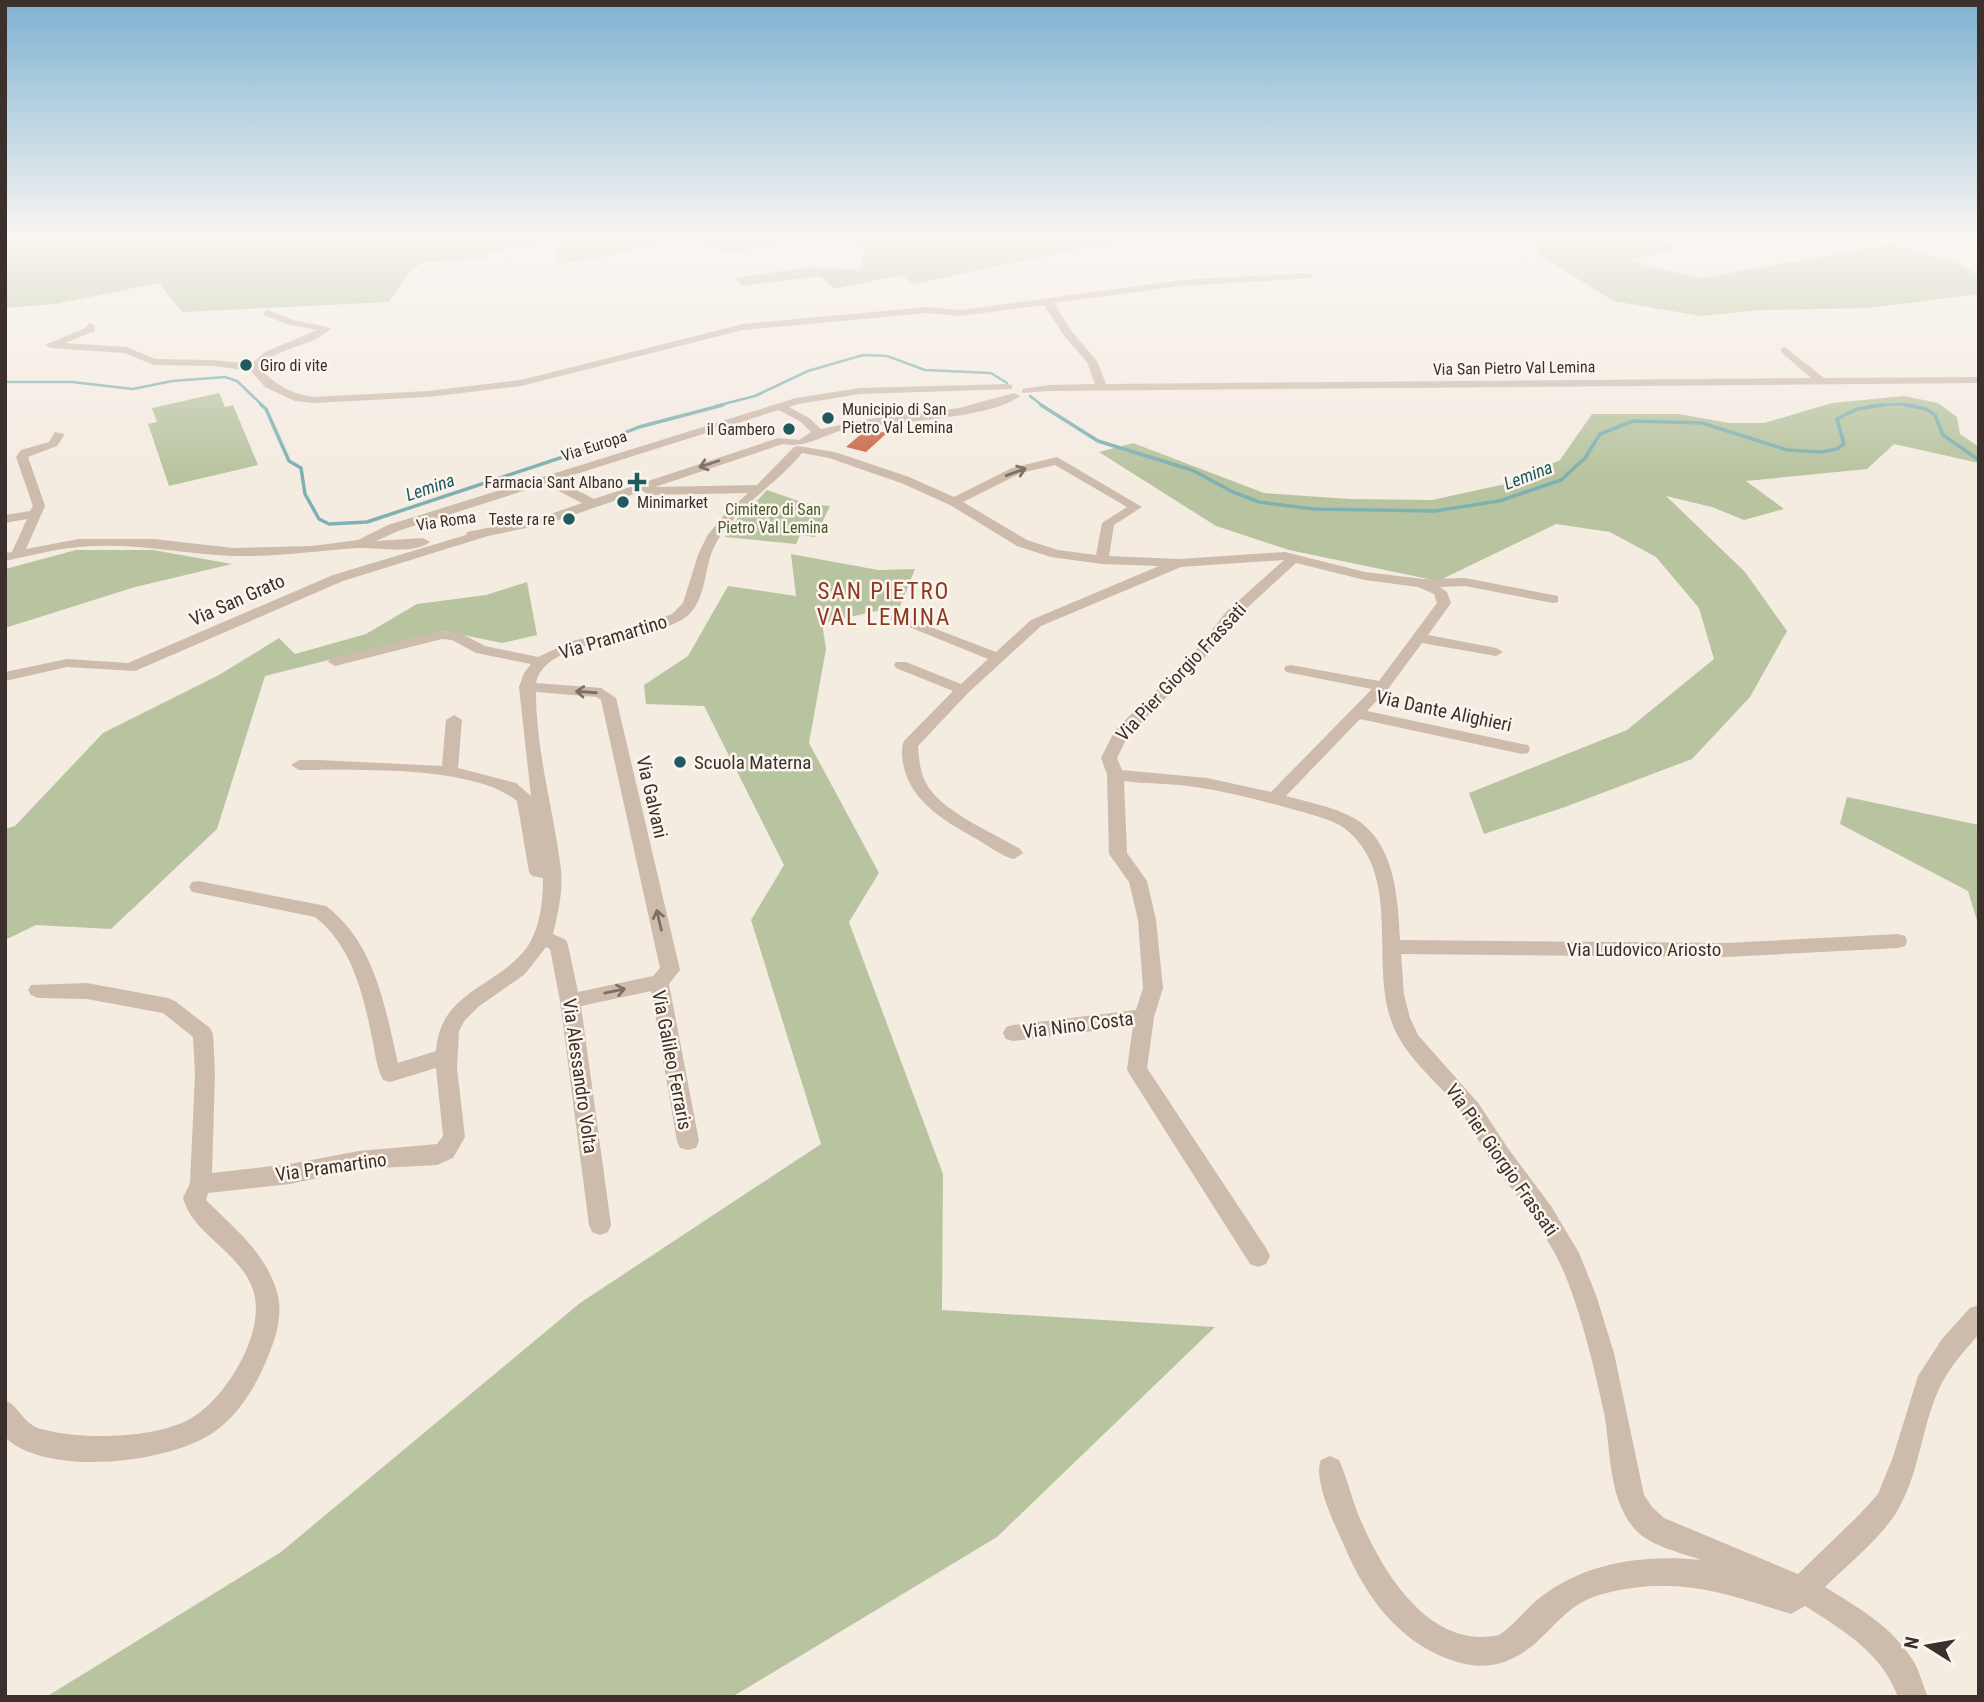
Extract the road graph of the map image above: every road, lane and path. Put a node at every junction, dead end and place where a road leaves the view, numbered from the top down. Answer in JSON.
{"nodes":[{"id":1,"x":270,"y":314,"type":"edge"},
{"id":2,"x":879,"y":314,"type":"edge"},
{"id":3,"x":1057,"y":314,"type":"edge"},
{"id":4,"x":90,"y":326,"type":"dead end"},
{"id":5,"x":1785,"y":350,"type":"dead end"},
{"id":6,"x":254,"y":368,"type":"junction"},
{"id":7,"x":1820,"y":380,"type":"junction"},
{"id":8,"x":1979,"y":380,"type":"edge"},
{"id":9,"x":1102,"y":388,"type":"junction"},
{"id":10,"x":1013,"y":392,"type":"junction"},
{"id":11,"x":780,"y":406,"type":"junction"},
{"id":12,"x":59,"y":434,"type":"dead end"},
{"id":13,"x":806,"y":443,"type":"junction"},
{"id":14,"x":547,"y":480,"type":"junction"},
{"id":15,"x":760,"y":489,"type":"junction"},
{"id":16,"x":628,"y":491,"type":"junction"},
{"id":17,"x":954,"y":502,"type":"junction"},
{"id":18,"x":593,"y":504,"type":"junction"},
{"id":19,"x":36,"y":514,"type":"junction"},
{"id":20,"x":5,"y":519,"type":"edge"},
{"id":21,"x":483,"y":534,"type":"junction"},
{"id":22,"x":361,"y":544,"type":"junction"},
{"id":23,"x":12,"y":555,"type":"edge"},
{"id":24,"x":1294,"y":558,"type":"junction"},
{"id":25,"x":1102,"y":560,"type":"junction"},
{"id":26,"x":1179,"y":563,"type":"junction"},
{"id":27,"x":1421,"y":583,"type":"junction"},
{"id":28,"x":1553,"y":599,"type":"dead end"},
{"id":29,"x":894,"y":618,"type":"dead end"},
{"id":30,"x":1419,"y":638,"type":"junction"},
{"id":31,"x":1496,"y":652,"type":"dead end"},
{"id":32,"x":998,"y":658,"type":"junction"},
{"id":33,"x":335,"y":662,"type":"dead end"},
{"id":34,"x":541,"y":662,"type":"junction"},
{"id":35,"x":901,"y":665,"type":"dead end"},
{"id":36,"x":1291,"y":669,"type":"dead end"},
{"id":37,"x":5,"y":677,"type":"edge"},
{"id":38,"x":1383,"y":686,"type":"junction"},
{"id":39,"x":527,"y":687,"type":"junction"},
{"id":40,"x":963,"y":690,"type":"junction"},
{"id":41,"x":1358,"y":715,"type":"junction"},
{"id":42,"x":454,"y":720,"type":"dead end"},
{"id":43,"x":1522,"y":749,"type":"dead end"},
{"id":44,"x":299,"y":765,"type":"dead end"},
{"id":45,"x":450,"y":772,"type":"junction"},
{"id":46,"x":1115,"y":774,"type":"junction"},
{"id":47,"x":1275,"y":798,"type":"junction"},
{"id":48,"x":1014,"y":853,"type":"dead end"},
{"id":49,"x":552,"y":870,"type":"junction"},
{"id":50,"x":198,"y":887,"type":"dead end"},
{"id":51,"x":543,"y":938,"type":"junction"},
{"id":52,"x":1898,"y":941,"type":"dead end"},
{"id":53,"x":1391,"y":947,"type":"junction"},
{"id":54,"x":659,"y":982,"type":"junction"},
{"id":55,"x":38,"y":990,"type":"dead end"},
{"id":56,"x":570,"y":1000,"type":"junction"},
{"id":57,"x":1144,"y":1017,"type":"junction"},
{"id":58,"x":1013,"y":1032,"type":"dead end"},
{"id":59,"x":447,"y":1056,"type":"junction"},
{"id":60,"x":688,"y":1141,"type":"dead end"},
{"id":61,"x":201,"y":1184,"type":"junction"},
{"id":62,"x":600,"y":1225,"type":"dead end"},
{"id":63,"x":1258,"y":1255,"type":"dead end"},
{"id":64,"x":1979,"y":1316,"type":"edge"},
{"id":65,"x":5,"y":1413,"type":"edge"},
{"id":66,"x":1330,"y":1469,"type":"dead end"},
{"id":67,"x":1804,"y":1590,"type":"junction"},
{"id":68,"x":1913,"y":1697,"type":"edge"}],
"edges":[{"from":1,"to":6,"type":"street"},
{"from":2,"to":6,"type":"street"},
{"from":3,"to":9,"type":"street"},
{"from":4,"to":6,"type":"street"},
{"from":5,"to":7,"type":"street"},
{"from":7,"to":8,"type":"street","name":"Via San Pietro Val Lemina"},
{"from":7,"to":9,"type":"street","name":"Via San Pietro Val Lemina"},
{"from":9,"to":10,"type":"street","name":"Via San Pietro Val Lemina"},
{"from":10,"to":11,"type":"street","name":"Via Europa"},
{"from":10,"to":13,"type":"street","name":"Via Roma"},
{"from":11,"to":13,"type":"street"},
{"from":11,"to":14,"type":"street","name":"Via Europa"},
{"from":12,"to":19,"type":"street"},
{"from":13,"to":15,"type":"street","name":"Via Pramartino"},
{"from":13,"to":16,"type":"street","name":"Via Roma","one_way":true},
{"from":13,"to":17,"type":"street"},
{"from":14,"to":18,"type":"street"},
{"from":14,"to":22,"type":"street","name":"Via Europa"},
{"from":15,"to":16,"type":"street"},
{"from":15,"to":34,"type":"street","name":"Via Pramartino"},
{"from":16,"to":18,"type":"street","name":"Via Roma"},
{"from":17,"to":25,"type":"street"},
{"from":17,"to":25,"type":"street","one_way":true},
{"from":18,"to":21,"type":"street","name":"Via Roma"},
{"from":19,"to":20,"type":"street"},
{"from":19,"to":23,"type":"street"},
{"from":21,"to":22,"type":"street","name":"Via Roma"},
{"from":21,"to":37,"type":"street","name":"Via San Grato"},
{"from":22,"to":23,"type":"street","name":"Via Europa"},
{"from":24,"to":26,"type":"street"},
{"from":24,"to":27,"type":"street"},
{"from":24,"to":46,"type":"street","name":"Via Pier Giorgio Frassati"},
{"from":25,"to":26,"type":"street"},
{"from":26,"to":32,"type":"street"},
{"from":27,"to":28,"type":"street"},
{"from":27,"to":30,"type":"street","name":"Via Dante Alighieri"},
{"from":29,"to":32,"type":"street"},
{"from":30,"to":31,"type":"street"},
{"from":30,"to":38,"type":"street","name":"Via Dante Alighieri"},
{"from":32,"to":40,"type":"street"},
{"from":33,"to":34,"type":"street"},
{"from":34,"to":39,"type":"street","name":"Via Pramartino"},
{"from":35,"to":40,"type":"street"},
{"from":36,"to":38,"type":"street"},
{"from":38,"to":41,"type":"street","name":"Via Dante Alighieri"},
{"from":39,"to":49,"type":"street","name":"Via Pramartino"},
{"from":54,"to":39,"type":"street","name":"Via Galvani","one_way":true},
{"from":40,"to":48,"type":"street"},
{"from":41,"to":43,"type":"street","name":"Via Dante Alighieri"},
{"from":41,"to":47,"type":"street","name":"Via Dante Alighieri"},
{"from":42,"to":45,"type":"street"},
{"from":44,"to":45,"type":"street"},
{"from":45,"to":49,"type":"street"},
{"from":46,"to":47,"type":"street","name":"Via Pier Giorgio Frassati"},
{"from":46,"to":57,"type":"street","name":"Via Nino Costa"},
{"from":47,"to":53,"type":"street","name":"Via Pier Giorgio Frassati"},
{"from":49,"to":51,"type":"street","name":"Via Pramartino"},
{"from":50,"to":59,"type":"street"},
{"from":51,"to":56,"type":"street","name":"Via Alessandro Volta"},
{"from":51,"to":59,"type":"street","name":"Via Pramartino"},
{"from":52,"to":53,"type":"street","name":"Via Ludovico Ariosto"},
{"from":53,"to":67,"type":"street","name":"Via Pier Giorgio Frassati"},
{"from":56,"to":54,"type":"street","name":"Via Galileo Ferraris","one_way":true},
{"from":54,"to":60,"type":"street","name":"Via Galileo Ferraris"},
{"from":55,"to":61,"type":"street"},
{"from":56,"to":62,"type":"street","name":"Via Alessandro Volta"},
{"from":57,"to":58,"type":"street","name":"Via Nino Costa"},
{"from":57,"to":63,"type":"street","name":"Via Nino Costa"},
{"from":59,"to":61,"type":"street","name":"Via Pramartino"},
{"from":61,"to":65,"type":"street"},
{"from":64,"to":67,"type":"street"},
{"from":66,"to":67,"type":"street"},
{"from":67,"to":68,"type":"street","name":"Via Pier Giorgio Frassati"}]}
